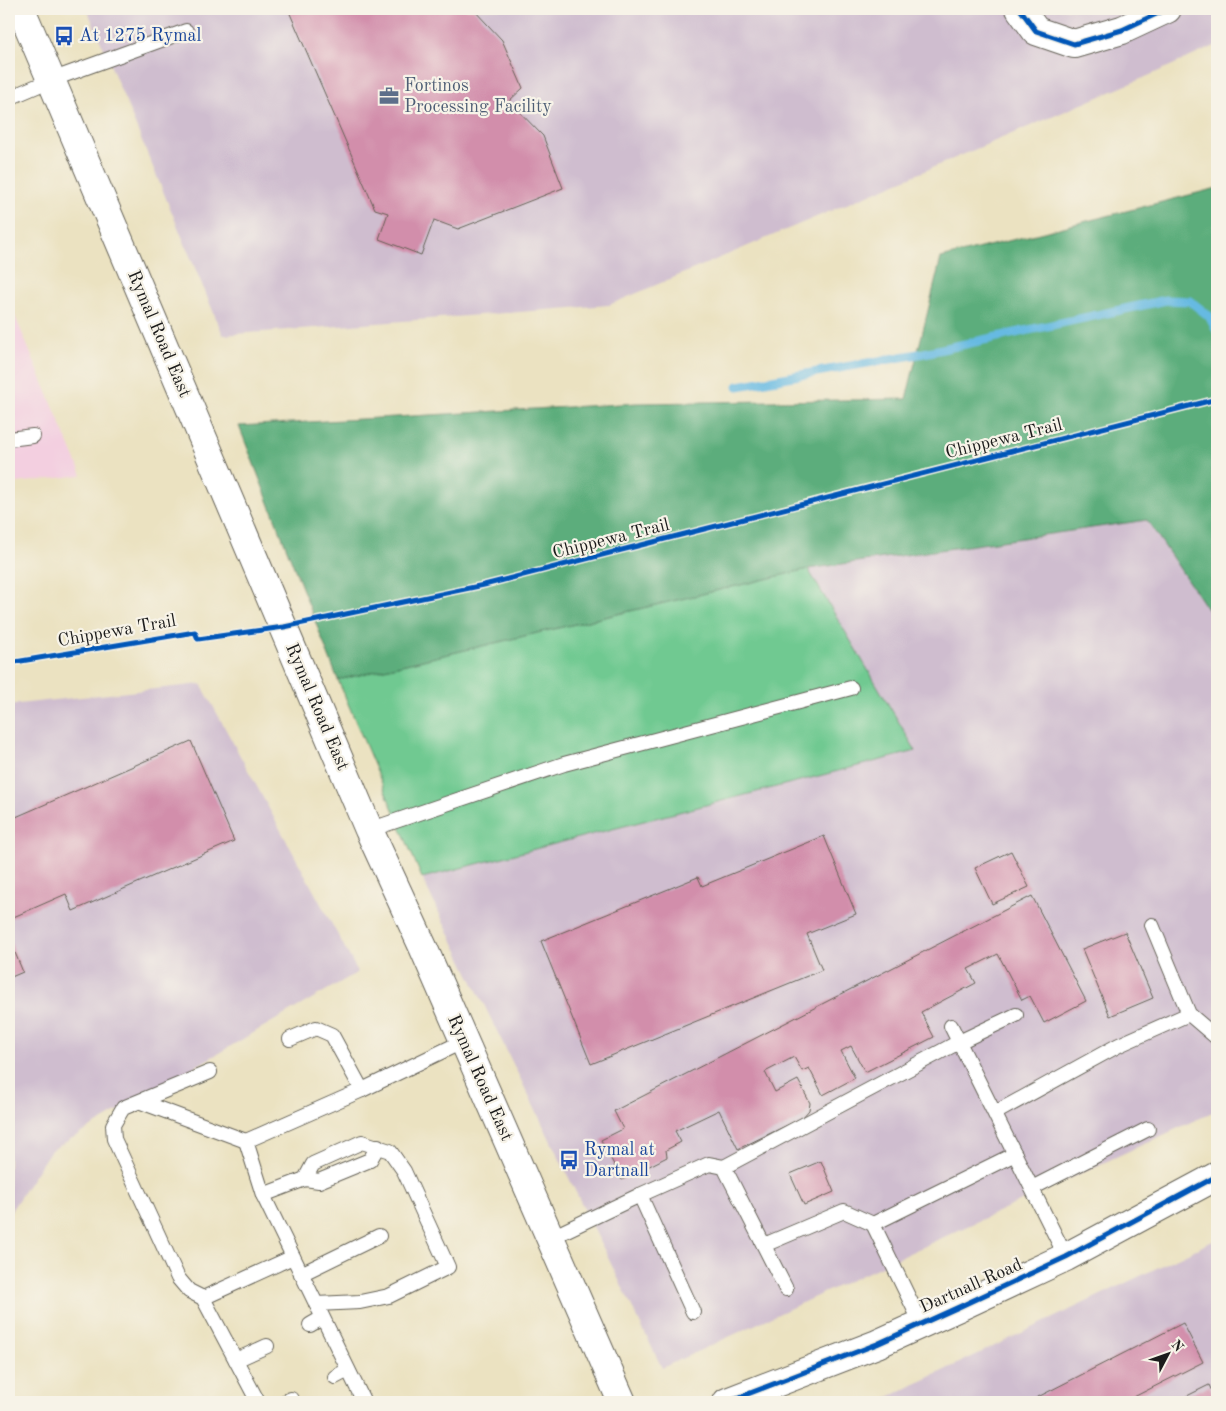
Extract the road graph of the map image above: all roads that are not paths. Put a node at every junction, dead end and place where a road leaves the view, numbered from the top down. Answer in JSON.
{"nodes":[{"id":1,"x":21,"y":9,"type":"edge"},
{"id":2,"x":1020,"y":9,"type":"edge"},
{"id":3,"x":1166,"y":9,"type":"edge"},
{"id":4,"x":186,"y":31,"type":"dead end"},
{"id":5,"x":51,"y":80,"type":"junction"},
{"id":6,"x":9,"y":98,"type":"edge"},
{"id":7,"x":33,"y":436,"type":"dead end"},
{"id":8,"x":9,"y":439,"type":"edge"},
{"id":9,"x":851,"y":688,"type":"dead end"},
{"id":10,"x":369,"y":830,"type":"junction"},
{"id":11,"x":1152,"y":925,"type":"dead end"},
{"id":12,"x":1188,"y":1014,"type":"junction"},
{"id":13,"x":1016,"y":1015,"type":"dead end"},
{"id":14,"x":951,"y":1026,"type":"dead end"},
{"id":15,"x":1217,"y":1038,"type":"edge"},
{"id":16,"x":290,"y":1039,"type":"dead end"},
{"id":17,"x":464,"y":1041,"type":"junction"},
{"id":18,"x":959,"y":1042,"type":"junction"},
{"id":19,"x":210,"y":1072,"type":"dead end"},
{"id":20,"x":362,"y":1090,"type":"junction"},
{"id":21,"x":141,"y":1102,"type":"junction"},
{"id":22,"x":995,"y":1113,"type":"junction"},
{"id":23,"x":1148,"y":1129,"type":"dead end"},
{"id":24,"x":246,"y":1141,"type":"junction"},
{"id":25,"x":378,"y":1146,"type":"junction"},
{"id":26,"x":1015,"y":1154,"type":"junction"},
{"id":27,"x":724,"y":1167,"type":"junction"},
{"id":28,"x":1217,"y":1176,"type":"edge"},
{"id":29,"x":306,"y":1179,"type":"junction"},
{"id":30,"x":1032,"y":1188,"type":"junction"},
{"id":31,"x":263,"y":1195,"type":"junction"},
{"id":32,"x":640,"y":1195,"type":"junction"},
{"id":33,"x":873,"y":1224,"type":"junction"},
{"id":34,"x":380,"y":1236,"type":"dead end"},
{"id":35,"x":550,"y":1238,"type":"junction"},
{"id":36,"x":764,"y":1245,"type":"junction"},
{"id":37,"x":293,"y":1257,"type":"junction"},
{"id":38,"x":1066,"y":1257,"type":"junction"},
{"id":39,"x":301,"y":1274,"type":"junction"},
{"id":40,"x":786,"y":1289,"type":"dead end"},
{"id":41,"x":203,"y":1298,"type":"junction"},
{"id":42,"x":316,"y":1304,"type":"junction"},
{"id":43,"x":693,"y":1312,"type":"dead end"},
{"id":44,"x":322,"y":1318,"type":"junction"},
{"id":45,"x":921,"y":1323,"type":"junction"},
{"id":46,"x":310,"y":1325,"type":"dead end"},
{"id":47,"x":267,"y":1346,"type":"dead end"},
{"id":48,"x":236,"y":1360,"type":"junction"},
{"id":49,"x":348,"y":1370,"type":"junction"},
{"id":50,"x":335,"y":1377,"type":"dead end"},
{"id":51,"x":258,"y":1402,"type":"edge"},
{"id":52,"x":364,"y":1402,"type":"edge"},
{"id":53,"x":622,"y":1402,"type":"edge"},
{"id":54,"x":727,"y":1402,"type":"edge"}],
"edges":[{"from":1,"to":5,"type":"main road","name":"Rymal Road East"},
{"from":2,"to":3,"type":"main road"},
{"from":4,"to":5,"type":"lane"},
{"from":5,"to":6,"type":"lane"},
{"from":5,"to":10,"type":"main road","name":"Rymal Road East"},
{"from":7,"to":8,"type":"lane"},
{"from":9,"to":10,"type":"lane"},
{"from":10,"to":17,"type":"main road","name":"Rymal Road East"},
{"from":11,"to":12,"type":"lane"},
{"from":12,"to":15,"type":"lane"},
{"from":12,"to":22,"type":"lane"},
{"from":13,"to":18,"type":"lane"},
{"from":14,"to":18,"type":"lane"},
{"from":16,"to":20,"type":"lane"},
{"from":17,"to":20,"type":"lane"},
{"from":17,"to":35,"type":"main road","name":"Rymal Road East"},
{"from":18,"to":22,"type":"lane"},
{"from":18,"to":27,"type":"lane"},
{"from":19,"to":21,"type":"lane"},
{"from":20,"to":24,"type":"lane"},
{"from":21,"to":24,"type":"lane"},
{"from":21,"to":41,"type":"lane"},
{"from":22,"to":26,"type":"lane"},
{"from":23,"to":30,"type":"lane"},
{"from":24,"to":31,"type":"lane"},
{"from":25,"to":29,"type":"lane"},
{"from":25,"to":29,"type":"lane"},
{"from":25,"to":42,"type":"lane"},
{"from":26,"to":30,"type":"lane"},
{"from":26,"to":33,"type":"lane"},
{"from":27,"to":32,"type":"lane"},
{"from":27,"to":36,"type":"lane"},
{"from":28,"to":38,"type":"main road","name":"Dartnall Road"},
{"from":29,"to":31,"type":"lane"},
{"from":30,"to":38,"type":"lane"},
{"from":31,"to":37,"type":"lane"},
{"from":32,"to":35,"type":"lane"},
{"from":32,"to":43,"type":"lane"},
{"from":33,"to":36,"type":"lane"},
{"from":33,"to":45,"type":"lane"},
{"from":34,"to":39,"type":"lane"},
{"from":35,"to":53,"type":"main road","name":"Rymal Road East"},
{"from":36,"to":40,"type":"lane"},
{"from":37,"to":39,"type":"lane"},
{"from":37,"to":41,"type":"lane"},
{"from":38,"to":45,"type":"main road","name":"Dartnall Road"},
{"from":39,"to":42,"type":"lane"},
{"from":41,"to":48,"type":"lane"},
{"from":42,"to":44,"type":"lane"},
{"from":44,"to":46,"type":"lane"},
{"from":44,"to":49,"type":"lane"},
{"from":45,"to":54,"type":"main road","name":"Dartnall Road"},
{"from":47,"to":48,"type":"lane"},
{"from":48,"to":51,"type":"lane"},
{"from":49,"to":50,"type":"lane"},
{"from":49,"to":52,"type":"lane"}]}
